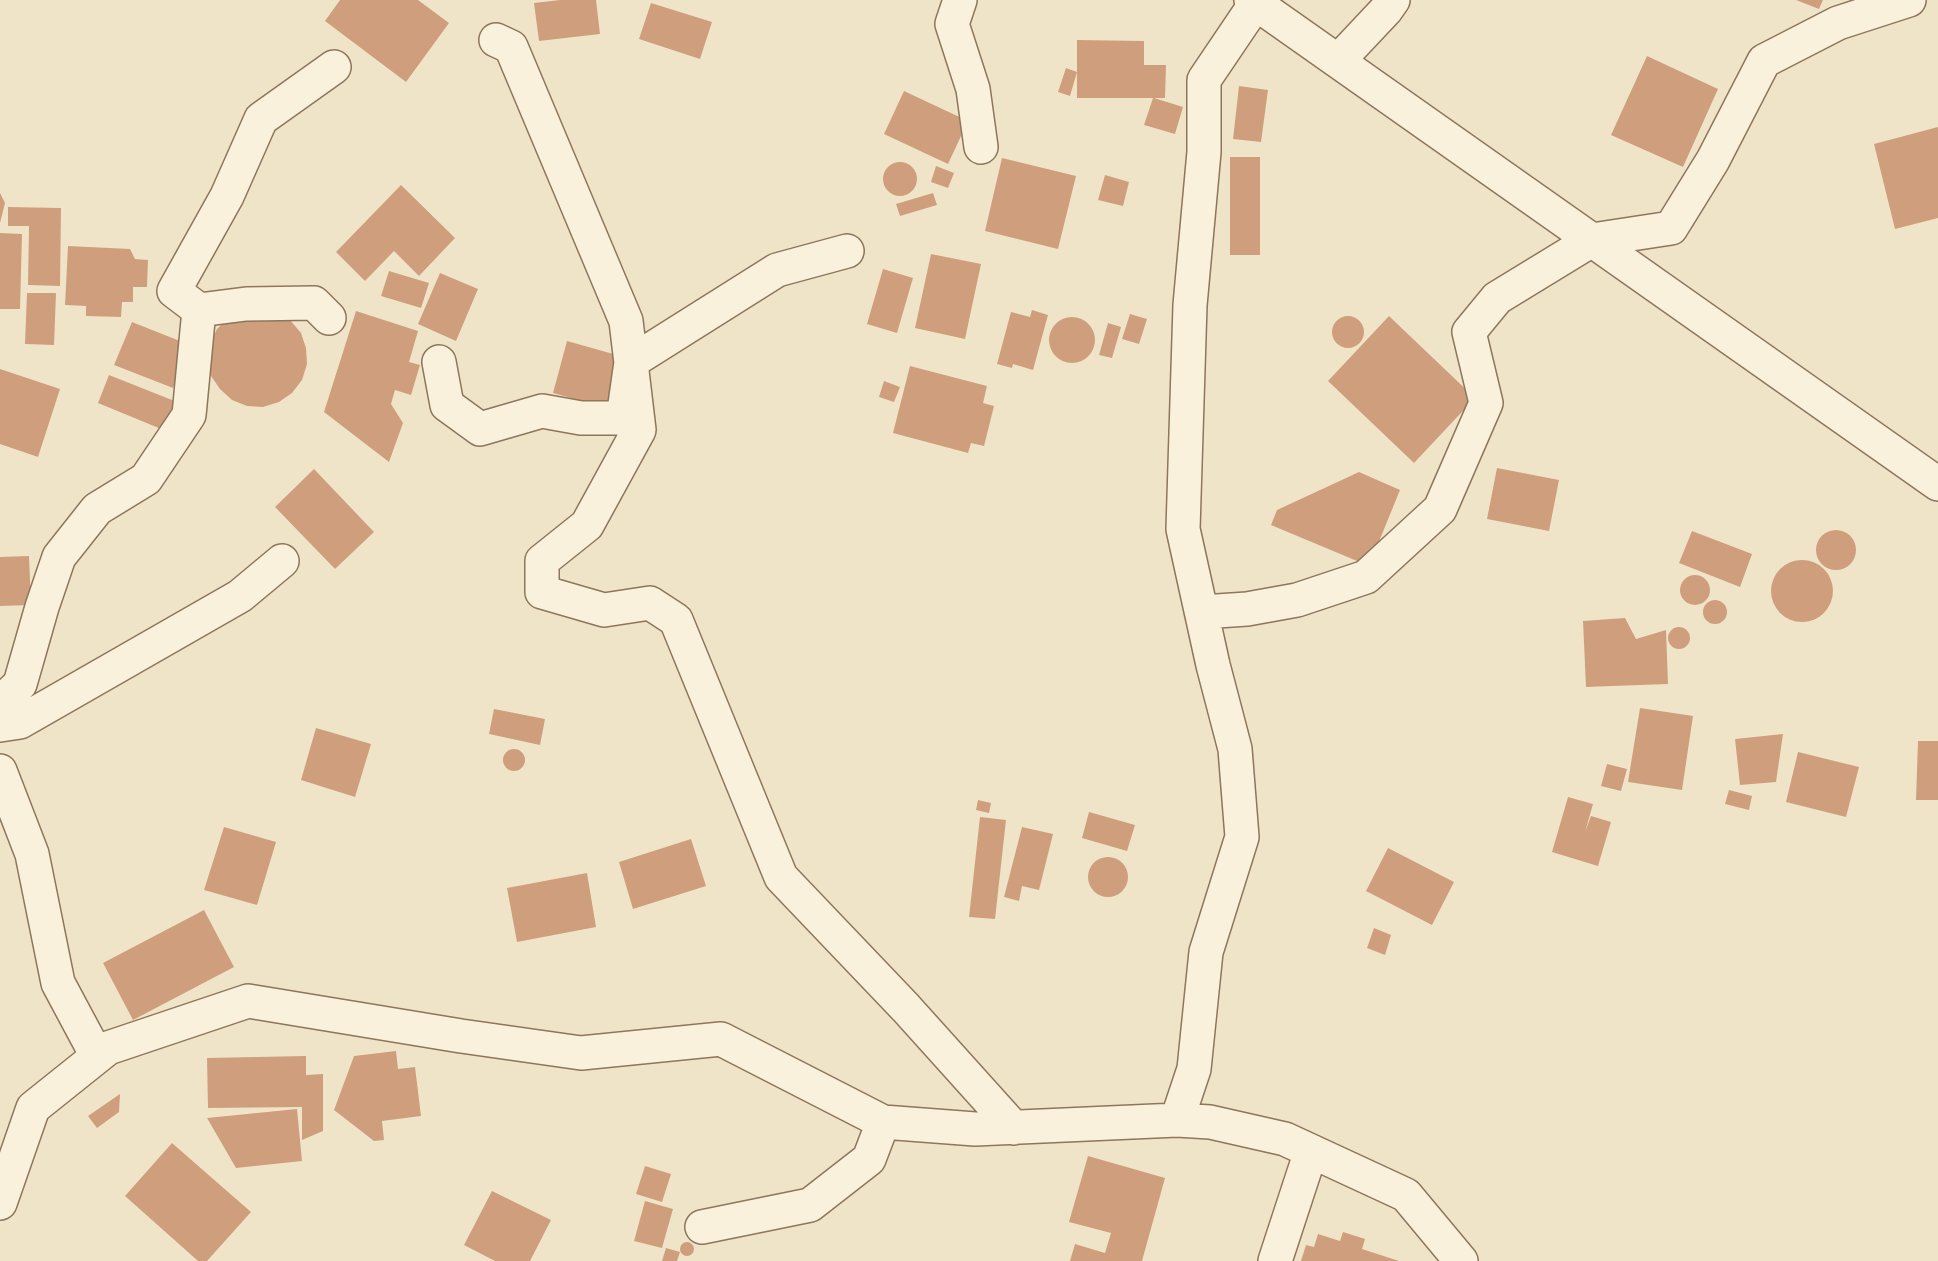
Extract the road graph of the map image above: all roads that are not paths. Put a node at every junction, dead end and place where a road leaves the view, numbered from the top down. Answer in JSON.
{"nodes":[{"id":1,"x":960,"y":0,"type":"edge"},
{"id":2,"x":1393,"y":0,"type":"edge"},
{"id":3,"x":1909,"y":0,"type":"edge"},
{"id":4,"x":1253,"y":2,"type":"edge"},
{"id":5,"x":496,"y":40,"type":"dead end"},
{"id":6,"x":1338,"y":62,"type":"junction"},
{"id":7,"x":334,"y":67,"type":"dead end"},
{"id":8,"x":981,"y":147,"type":"dead end"},
{"id":9,"x":1592,"y":240,"type":"junction"},
{"id":10,"x":847,"y":251,"type":"dead end"},
{"id":11,"x":199,"y":310,"type":"junction"},
{"id":12,"x":329,"y":318,"type":"dead end"},
{"id":13,"x":439,"y":362,"type":"dead end"},
{"id":14,"x":631,"y":362,"type":"junction"},
{"id":15,"x":1938,"y":484,"type":"edge"},
{"id":16,"x":282,"y":561,"type":"dead end"},
{"id":17,"x":1202,"y":612,"type":"junction"},
{"id":18,"x":0,"y":703,"type":"edge"},
{"id":19,"x":0,"y":725,"type":"edge"},
{"id":20,"x":0,"y":771,"type":"edge"},
{"id":21,"x":97,"y":1056,"type":"junction"},
{"id":22,"x":1177,"y":1120,"type":"junction"},
{"id":23,"x":883,"y":1122,"type":"junction"},
{"id":24,"x":1014,"y":1128,"type":"junction"},
{"id":25,"x":1311,"y":1151,"type":"junction"},
{"id":26,"x":0,"y":1203,"type":"edge"},
{"id":27,"x":702,"y":1227,"type":"dead end"},
{"id":28,"x":1275,"y":1261,"type":"edge"},
{"id":29,"x":1461,"y":1261,"type":"edge"}],
"edges":[{"from":1,"to":8,"type":"street"},
{"from":2,"to":6,"type":"street"},
{"from":3,"to":9,"type":"street"},
{"from":4,"to":6,"type":"street"},
{"from":4,"to":17,"type":"street"},
{"from":5,"to":14,"type":"street"},
{"from":6,"to":9,"type":"street"},
{"from":7,"to":11,"type":"street"},
{"from":9,"to":15,"type":"street"},
{"from":9,"to":17,"type":"street"},
{"from":10,"to":14,"type":"street"},
{"from":11,"to":12,"type":"street"},
{"from":11,"to":18,"type":"street"},
{"from":13,"to":14,"type":"street"},
{"from":14,"to":24,"type":"street"},
{"from":16,"to":19,"type":"street"},
{"from":17,"to":22,"type":"street"},
{"from":20,"to":21,"type":"street"},
{"from":21,"to":23,"type":"street"},
{"from":21,"to":26,"type":"street"},
{"from":22,"to":24,"type":"street"},
{"from":22,"to":25,"type":"street"},
{"from":23,"to":24,"type":"street"},
{"from":23,"to":27,"type":"street"},
{"from":25,"to":28,"type":"street"},
{"from":25,"to":29,"type":"street"}]}
